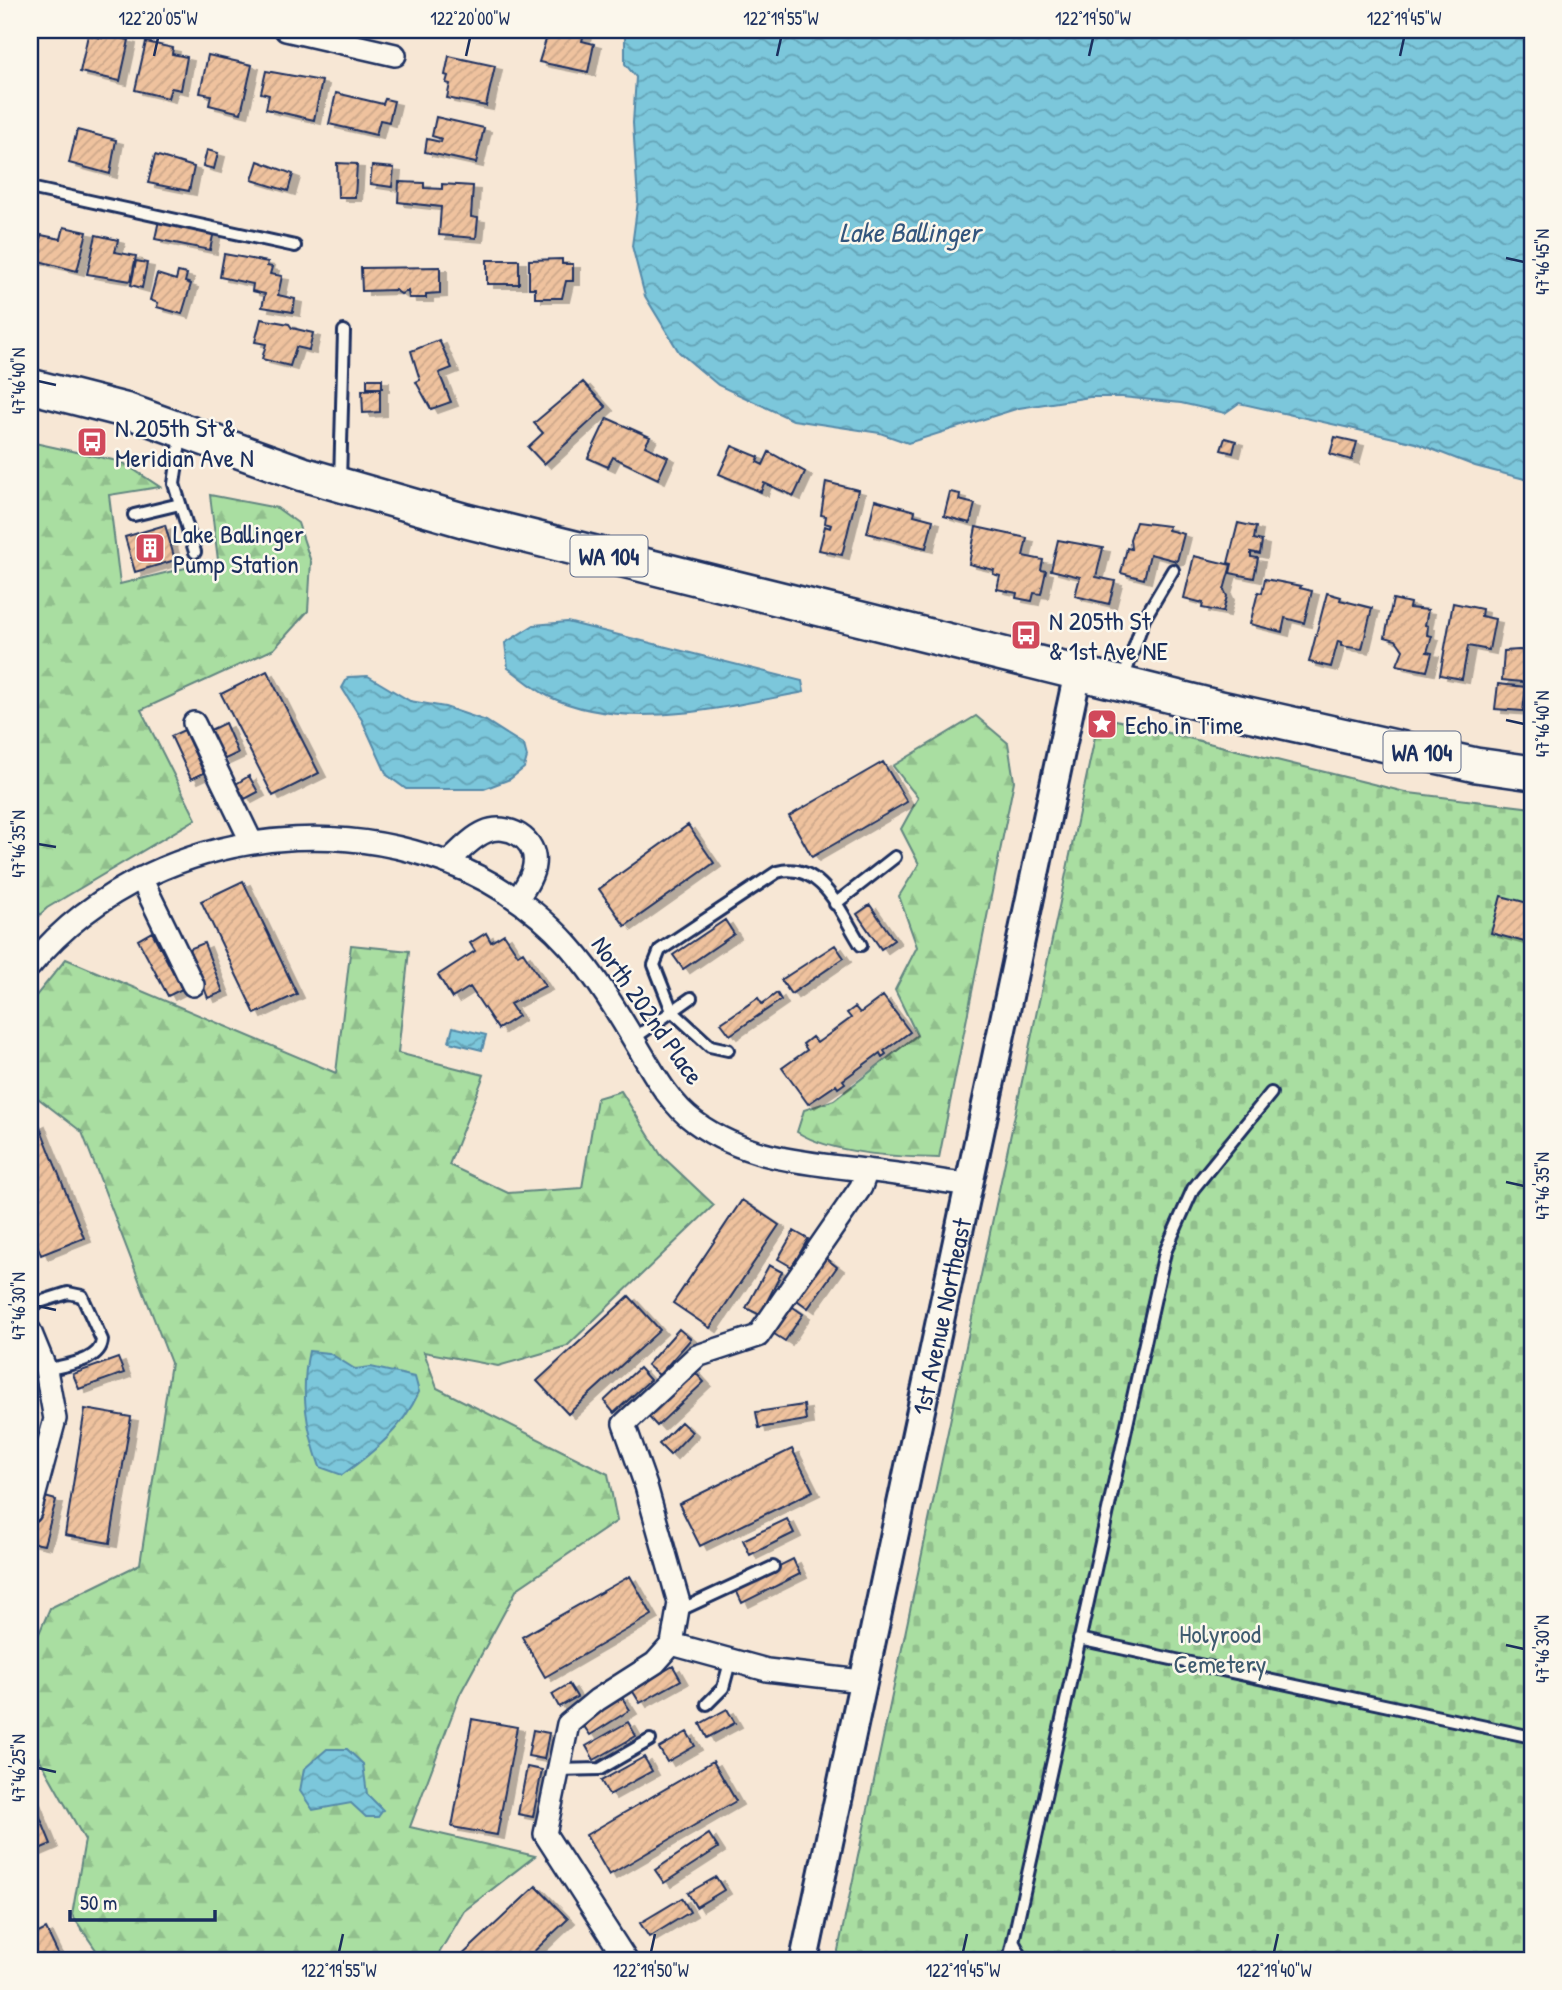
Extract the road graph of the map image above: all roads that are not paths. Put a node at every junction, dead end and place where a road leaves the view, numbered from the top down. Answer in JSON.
{"nodes":[{"id":1,"x":286,"y":30,"type":"edge"},
{"id":2,"x":395,"y":55,"type":"dead end"},
{"id":3,"x":30,"y":188,"type":"edge"},
{"id":4,"x":295,"y":246,"type":"dead end"},
{"id":5,"x":344,"y":331,"type":"dead end"},
{"id":6,"x":30,"y":386,"type":"edge"},
{"id":7,"x":182,"y":431,"type":"junction"},
{"id":8,"x":340,"y":485,"type":"junction"},
{"id":9,"x":180,"y":504,"type":"junction"},
{"id":10,"x":134,"y":515,"type":"dead end"},
{"id":11,"x":195,"y":552,"type":"dead end"},
{"id":12,"x":1173,"y":570,"type":"dead end"},
{"id":13,"x":1078,"y":672,"type":"junction"},
{"id":14,"x":1122,"y":683,"type":"junction"},
{"id":15,"x":194,"y":723,"type":"dead end"},
{"id":16,"x":1532,"y":773,"type":"edge"},
{"id":17,"x":252,"y":842,"type":"junction"},
{"id":18,"x":895,"y":857,"type":"dead end"},
{"id":19,"x":447,"y":863,"type":"junction"},
{"id":20,"x":141,"y":878,"type":"junction"},
{"id":21,"x":517,"y":900,"type":"junction"},
{"id":22,"x":835,"y":904,"type":"junction"},
{"id":23,"x":861,"y":945,"type":"dead end"},
{"id":24,"x":30,"y":966,"type":"edge"},
{"id":25,"x":193,"y":985,"type":"dead end"},
{"id":26,"x":691,"y":998,"type":"dead end"},
{"id":27,"x":671,"y":1011,"type":"junction"},
{"id":28,"x":633,"y":1039,"type":"junction"},
{"id":29,"x":728,"y":1050,"type":"dead end"},
{"id":30,"x":1271,"y":1093,"type":"dead end"},
{"id":31,"x":867,"y":1170,"type":"junction"},
{"id":32,"x":970,"y":1185,"type":"junction"},
{"id":33,"x":30,"y":1305,"type":"edge"},
{"id":34,"x":30,"y":1331,"type":"edge"},
{"id":35,"x":46,"y":1370,"type":"junction"},
{"id":36,"x":36,"y":1466,"type":"edge"},
{"id":37,"x":30,"y":1512,"type":"edge"},
{"id":38,"x":774,"y":1567,"type":"dead end"},
{"id":39,"x":678,"y":1611,"type":"junction"},
{"id":40,"x":1079,"y":1639,"type":"junction"},
{"id":41,"x":672,"y":1644,"type":"junction"},
{"id":42,"x":730,"y":1662,"type":"junction"},
{"id":43,"x":862,"y":1681,"type":"junction"},
{"id":44,"x":707,"y":1704,"type":"dead end"},
{"id":45,"x":1532,"y":1737,"type":"edge"},
{"id":46,"x":650,"y":1740,"type":"dead end"},
{"id":47,"x":556,"y":1770,"type":"junction"},
{"id":48,"x":1013,"y":1941,"type":"junction"},
{"id":49,"x":626,"y":1960,"type":"edge"},
{"id":50,"x":804,"y":1960,"type":"edge"},
{"id":51,"x":1009,"y":1960,"type":"edge"},
{"id":52,"x":1023,"y":1960,"type":"edge"}],
"edges":[{"from":1,"to":2,"type":"street"},
{"from":3,"to":4,"type":"lane"},
{"from":5,"to":8,"type":"lane"},
{"from":6,"to":7,"type":"main road","number":"WA 104"},
{"from":7,"to":8,"type":"main road","number":"WA 104"},
{"from":7,"to":9,"type":"lane"},
{"from":8,"to":13,"type":"main road","number":"WA 104"},
{"from":9,"to":10,"type":"lane"},
{"from":9,"to":11,"type":"lane"},
{"from":12,"to":14,"type":"lane"},
{"from":13,"to":14,"type":"main road","number":"WA 104"},
{"from":13,"to":32,"type":"street","name":"1st Avenue Northeast"},
{"from":14,"to":16,"type":"main road","number":"WA 104"},
{"from":15,"to":17,"type":"street"},
{"from":17,"to":19,"type":"street","name":"North 202nd Place"},
{"from":17,"to":20,"type":"street","name":"North 202nd Place"},
{"from":18,"to":22,"type":"lane"},
{"from":19,"to":21,"type":"street","name":"North 202nd Place"},
{"from":19,"to":21,"type":"street"},
{"from":20,"to":24,"type":"street","name":"North 202nd Place"},
{"from":20,"to":25,"type":"street"},
{"from":21,"to":28,"type":"street","name":"North 202nd Place"},
{"from":22,"to":23,"type":"lane"},
{"from":22,"to":27,"type":"lane"},
{"from":26,"to":27,"type":"lane"},
{"from":27,"to":28,"type":"lane"},
{"from":27,"to":29,"type":"lane"},
{"from":28,"to":31,"type":"street","name":"North 202nd Place"},
{"from":30,"to":40,"type":"lane"},
{"from":31,"to":32,"type":"street","name":"North 202nd Place"},
{"from":31,"to":39,"type":"street"},
{"from":32,"to":43,"type":"street","name":"1st Avenue Northeast"},
{"from":33,"to":35,"type":"lane"},
{"from":34,"to":35,"type":"street"},
{"from":35,"to":36,"type":"street"},
{"from":36,"to":37,"type":"street"},
{"from":38,"to":39,"type":"lane"},
{"from":39,"to":41,"type":"street"},
{"from":40,"to":45,"type":"lane"},
{"from":40,"to":48,"type":"lane"},
{"from":41,"to":42,"type":"street"},
{"from":41,"to":47,"type":"street"},
{"from":42,"to":43,"type":"street"},
{"from":42,"to":44,"type":"lane"},
{"from":43,"to":50,"type":"street","name":"1st Avenue Northeast"},
{"from":46,"to":47,"type":"lane"},
{"from":47,"to":49,"type":"street"},
{"from":48,"to":51,"type":"lane"},
{"from":48,"to":52,"type":"lane"}]}
